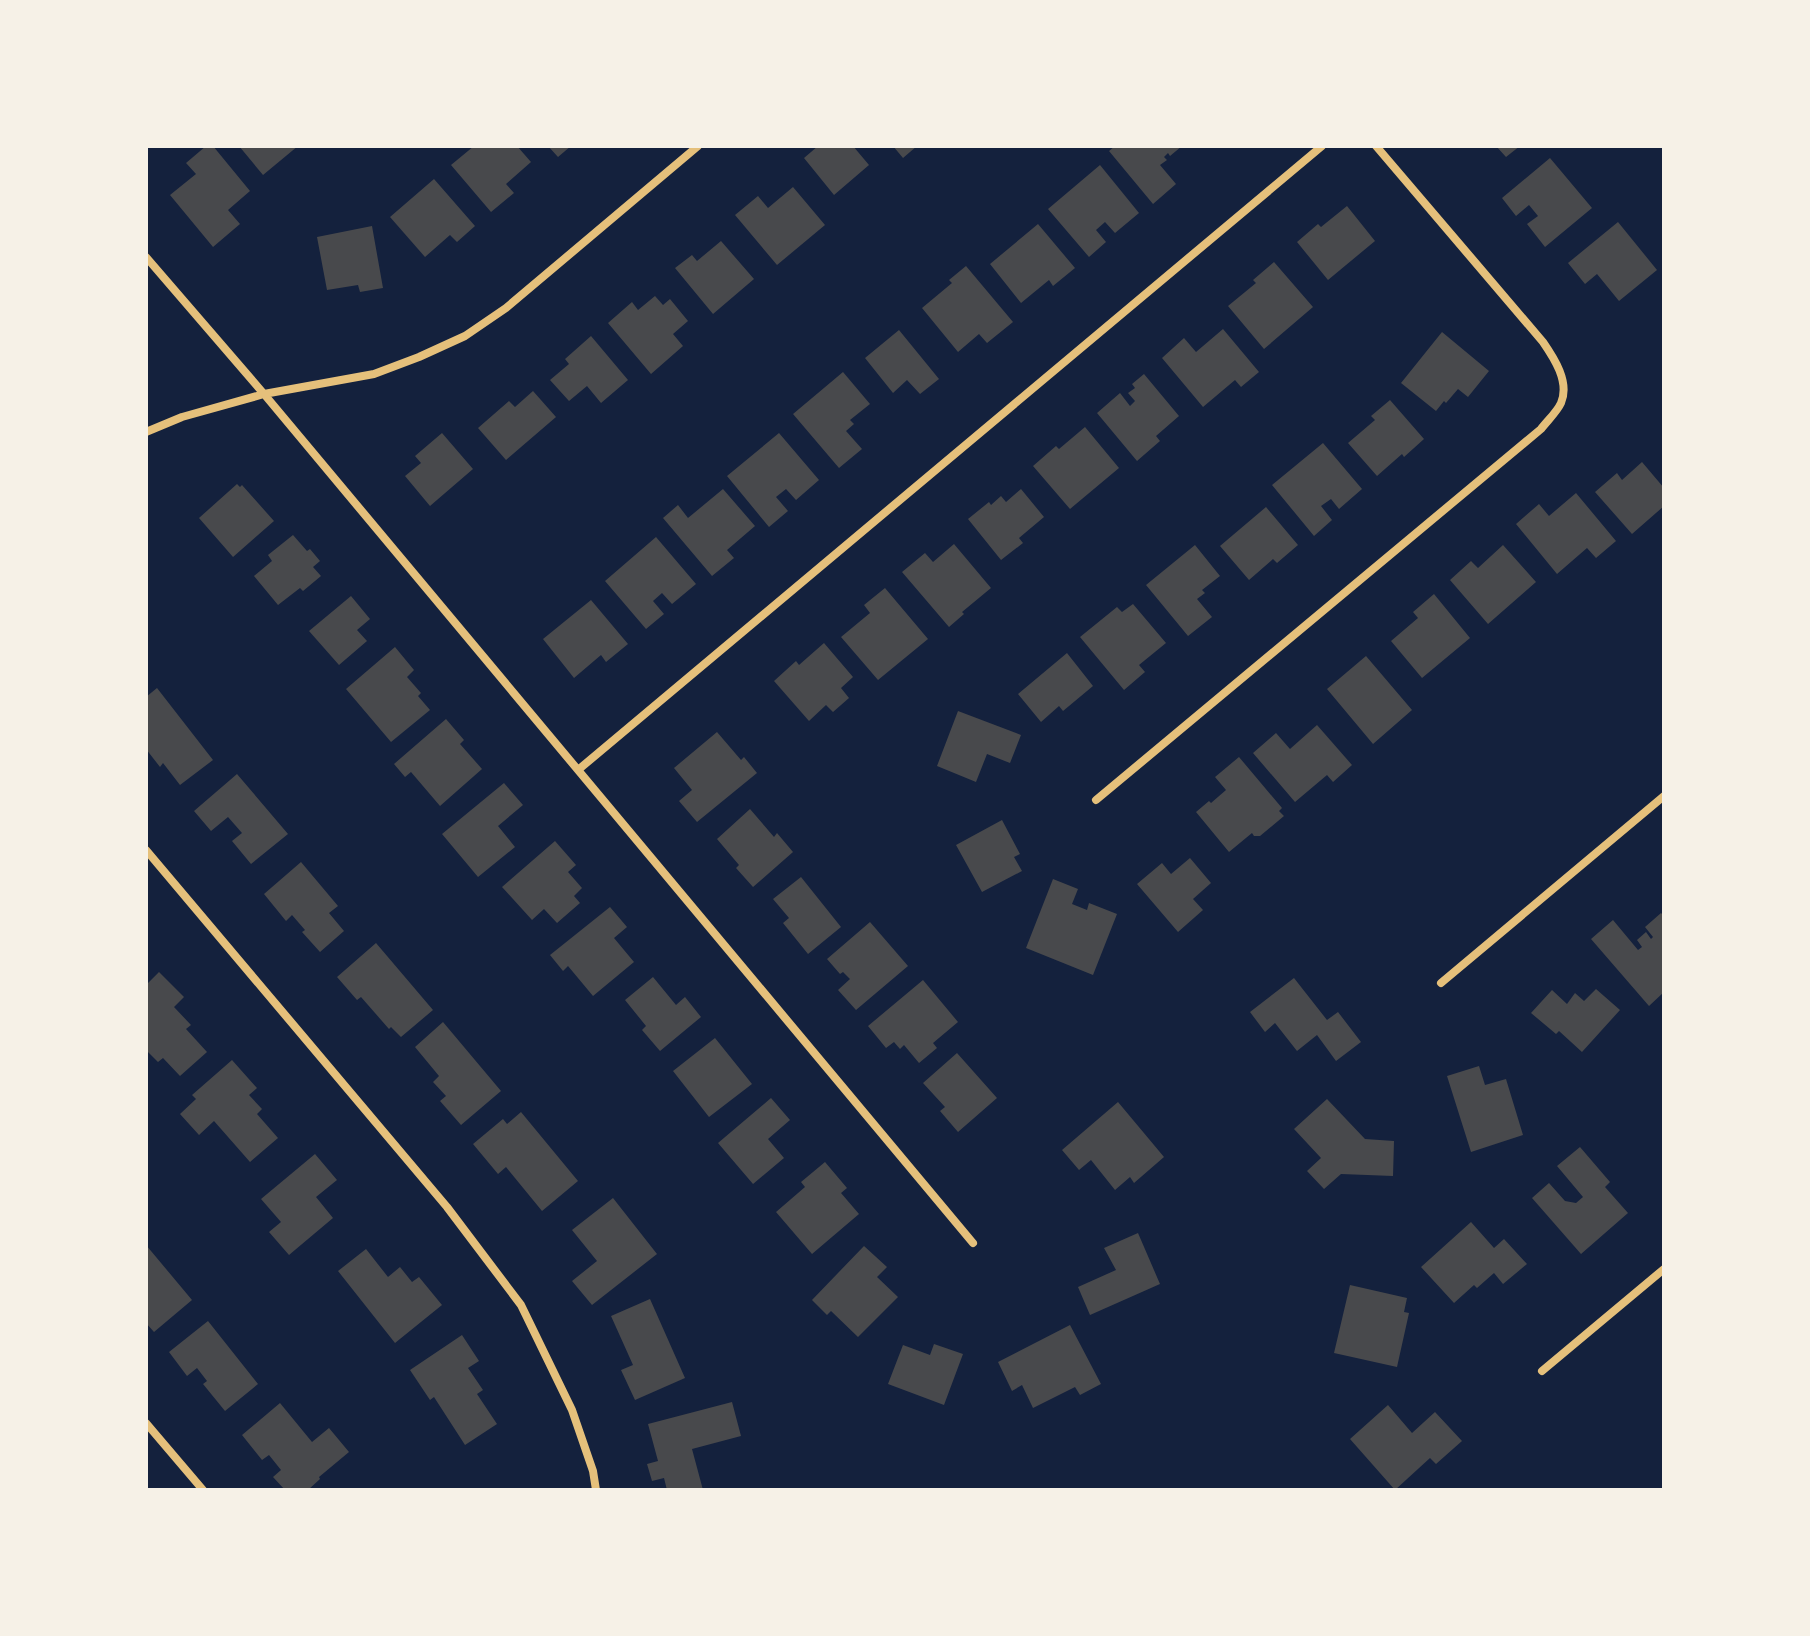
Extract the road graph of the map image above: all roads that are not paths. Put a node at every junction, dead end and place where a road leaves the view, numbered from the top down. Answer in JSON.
{"nodes":[{"id":1,"x":698,"y":146,"type":"edge"},
{"id":2,"x":1322,"y":146,"type":"edge"},
{"id":3,"x":1376,"y":146,"type":"edge"},
{"id":4,"x":146,"y":257,"type":"edge"},
{"id":5,"x":264,"y":394,"type":"junction"},
{"id":6,"x":146,"y":432,"type":"edge"},
{"id":7,"x":578,"y":770,"type":"junction"},
{"id":8,"x":1664,"y":796,"type":"edge"},
{"id":9,"x":1096,"y":800,"type":"dead end"},
{"id":10,"x":146,"y":850,"type":"edge"},
{"id":11,"x":1441,"y":983,"type":"dead end"},
{"id":12,"x":973,"y":1243,"type":"dead end"},
{"id":13,"x":1664,"y":1269,"type":"edge"},
{"id":14,"x":1542,"y":1371,"type":"dead end"},
{"id":15,"x":146,"y":1423,"type":"edge"},
{"id":16,"x":203,"y":1490,"type":"edge"},
{"id":17,"x":596,"y":1490,"type":"edge"}],
"edges":[{"from":1,"to":5,"type":"street"},
{"from":2,"to":7,"type":"street"},
{"from":3,"to":9,"type":"street"},
{"from":4,"to":5,"type":"street"},
{"from":5,"to":6,"type":"street"},
{"from":5,"to":7,"type":"street"},
{"from":7,"to":12,"type":"street"},
{"from":8,"to":11,"type":"street"},
{"from":10,"to":17,"type":"street"},
{"from":13,"to":14,"type":"street"},
{"from":15,"to":16,"type":"street"}]}
